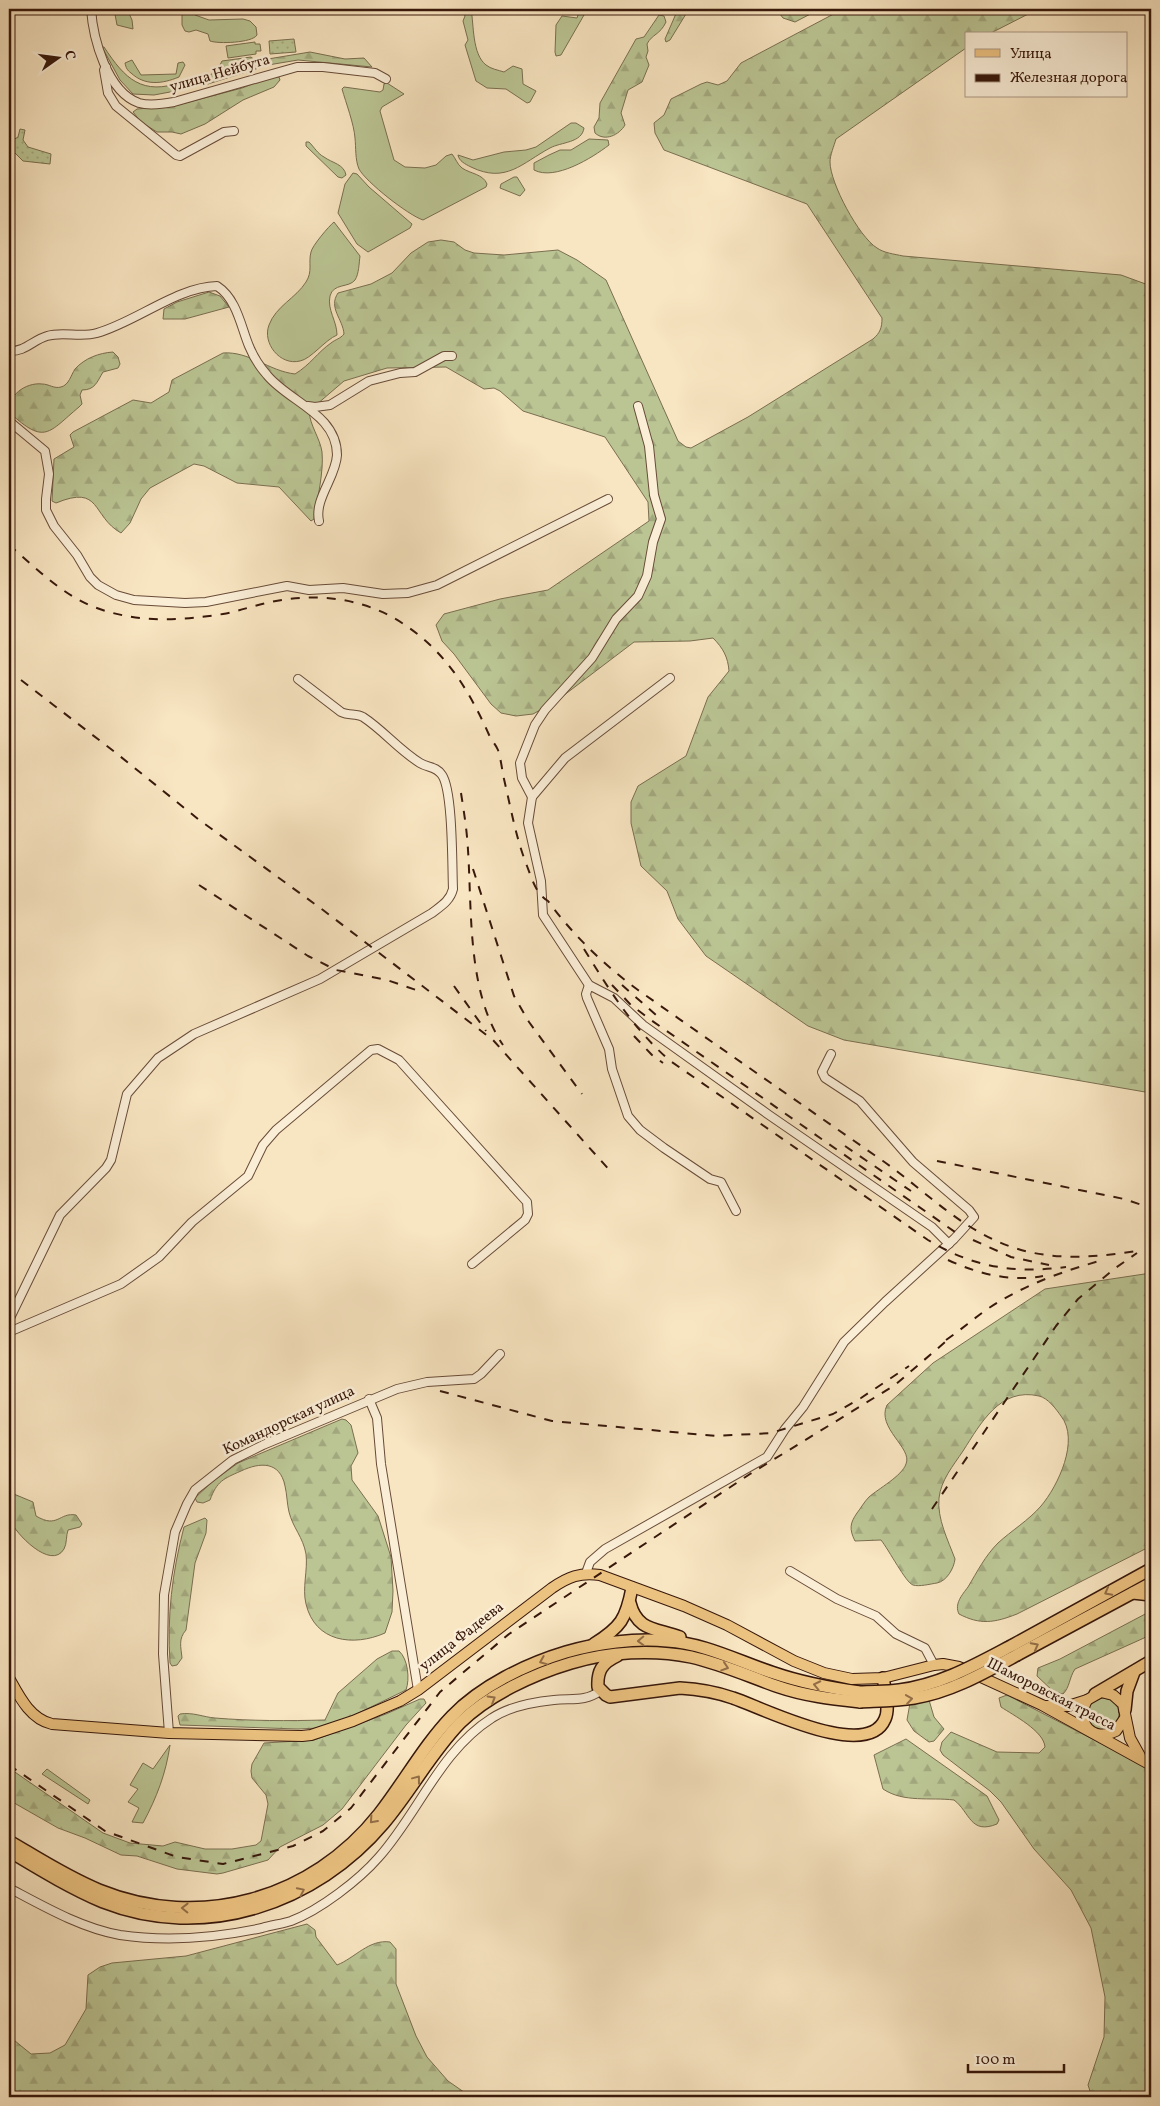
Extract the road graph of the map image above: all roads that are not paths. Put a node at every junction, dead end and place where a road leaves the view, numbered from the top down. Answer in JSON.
{"nodes":[{"id":1,"x":91,"y":9,"type":"edge"},
{"id":2,"x":106,"y":67,"type":"junction"},
{"id":3,"x":386,"y":79,"type":"dead end"},
{"id":4,"x":234,"y":131,"type":"dead end"},
{"id":5,"x":9,"y":351,"type":"edge"},
{"id":6,"x":452,"y":356,"type":"dead end"},
{"id":7,"x":308,"y":406,"type":"junction"},
{"id":8,"x":638,"y":406,"type":"dead end"},
{"id":9,"x":9,"y":421,"type":"edge"},
{"id":10,"x":608,"y":498,"type":"dead end"},
{"id":11,"x":319,"y":521,"type":"dead end"},
{"id":12,"x":670,"y":678,"type":"dead end"},
{"id":13,"x":298,"y":679,"type":"dead end"},
{"id":14,"x":532,"y":797,"type":"junction"},
{"id":15,"x":589,"y":986,"type":"junction"},
{"id":16,"x":831,"y":1054,"type":"dead end"},
{"id":17,"x":736,"y":1211,"type":"dead end"},
{"id":18,"x":949,"y":1244,"type":"junction"},
{"id":19,"x":472,"y":1264,"type":"dead end"},
{"id":20,"x":9,"y":1320,"type":"edge"},
{"id":21,"x":9,"y":1332,"type":"edge"},
{"id":22,"x":500,"y":1354,"type":"dead end"},
{"id":23,"x":369,"y":1400,"type":"junction"},
{"id":24,"x":1151,"y":1569,"type":"edge"},
{"id":25,"x":790,"y":1571,"type":"dead end"},
{"id":26,"x":586,"y":1573,"type":"junction"},
{"id":27,"x":1151,"y":1583,"type":"edge"},
{"id":28,"x":632,"y":1588,"type":"junction"},
{"id":29,"x":1133,"y":1594,"type":"junction"},
{"id":30,"x":1151,"y":1595,"type":"edge"},
{"id":31,"x":630,"y":1603,"type":"junction"},
{"id":32,"x":690,"y":1645,"type":"junction"},
{"id":33,"x":589,"y":1647,"type":"junction"},
{"id":34,"x":1014,"y":1651,"type":"junction"},
{"id":35,"x":623,"y":1653,"type":"junction"},
{"id":36,"x":1151,"y":1661,"type":"edge"},
{"id":37,"x":934,"y":1665,"type":"junction"},
{"id":38,"x":552,"y":1670,"type":"junction"},
{"id":39,"x":1134,"y":1672,"type":"junction"},
{"id":40,"x":9,"y":1678,"type":"edge"},
{"id":41,"x":883,"y":1678,"type":"junction"},
{"id":42,"x":599,"y":1686,"type":"junction"},
{"id":43,"x":418,"y":1690,"type":"junction"},
{"id":44,"x":860,"y":1697,"type":"junction"},
{"id":45,"x":1091,"y":1697,"type":"junction"},
{"id":46,"x":1042,"y":1705,"type":"junction"},
{"id":47,"x":1125,"y":1714,"type":"junction"},
{"id":48,"x":169,"y":1733,"type":"junction"},
{"id":49,"x":1094,"y":1734,"type":"junction"},
{"id":50,"x":1142,"y":1759,"type":"junction"},
{"id":51,"x":1151,"y":1765,"type":"edge"},
{"id":52,"x":9,"y":1841,"type":"edge"},
{"id":53,"x":9,"y":1852,"type":"edge"},
{"id":54,"x":9,"y":1888,"type":"edge"}],
"edges":[{"from":1,"to":2,"type":"street","name":"улица Нейбута"},
{"from":2,"to":3,"type":"street","name":"улица Нейбута"},
{"from":2,"to":4,"type":"street"},
{"from":5,"to":7,"type":"street"},
{"from":6,"to":7,"type":"street"},
{"from":7,"to":11,"type":"street"},
{"from":8,"to":14,"type":"street"},
{"from":9,"to":10,"type":"street"},
{"from":12,"to":14,"type":"street"},
{"from":13,"to":20,"type":"street"},
{"from":14,"to":15,"type":"street"},
{"from":15,"to":17,"type":"street"},
{"from":15,"to":18,"type":"street"},
{"from":16,"to":18,"type":"street"},
{"from":18,"to":26,"type":"street"},
{"from":19,"to":21,"type":"street"},
{"from":22,"to":23,"type":"street","name":"Командорская улица"},
{"from":23,"to":43,"type":"street"},
{"from":23,"to":48,"type":"street","name":"Командорская улица"},
{"from":24,"to":34,"type":"highway","one_way":true},
{"from":25,"to":37,"type":"street"},
{"from":26,"to":28,"type":"main road"},
{"from":26,"to":43,"type":"main road","name":"улица Фадеева"},
{"from":27,"to":29,"type":"highway"},
{"from":28,"to":31,"type":"highway"},
{"from":28,"to":41,"type":"main road"},
{"from":29,"to":30,"type":"highway"},
{"from":34,"to":29,"type":"highway","one_way":true},
{"from":31,"to":32,"type":"highway"},
{"from":31,"to":33,"type":"highway"},
{"from":32,"to":33,"type":"highway","one_way":true},
{"from":44,"to":32,"type":"highway","one_way":true},
{"from":33,"to":52,"type":"highway","one_way":true},
{"from":34,"to":44,"type":"highway","bridge":true},
{"from":35,"to":38,"type":"highway"},
{"from":35,"to":42,"type":"highway"},
{"from":35,"to":44,"type":"highway","one_way":true},
{"from":36,"to":39,"type":"highway"},
{"from":37,"to":41,"type":"main road"},
{"from":37,"to":46,"type":"main road","name":"Шаморовская трасса"},
{"from":38,"to":42,"type":"highway"},
{"from":53,"to":38,"type":"highway","one_way":true},
{"from":39,"to":45,"type":"highway"},
{"from":39,"to":47,"type":"highway"},
{"from":40,"to":48,"type":"main road","name":"улица Фадеева"},
{"from":41,"to":42,"type":"highway"},
{"from":42,"to":54,"type":"street"},
{"from":43,"to":48,"type":"main road","name":"улица Фадеева"},
{"from":45,"to":46,"type":"main road"},
{"from":45,"to":47,"type":"main road"},
{"from":45,"to":49,"type":"main road"},
{"from":46,"to":49,"type":"main road","name":"Шаморовская трасса"},
{"from":47,"to":49,"type":"main road"},
{"from":47,"to":50,"type":"main road"},
{"from":49,"to":50,"type":"main road","name":"Шаморовская трасса"},
{"from":50,"to":51,"type":"main road","name":"Шаморовская трасса"}]}
